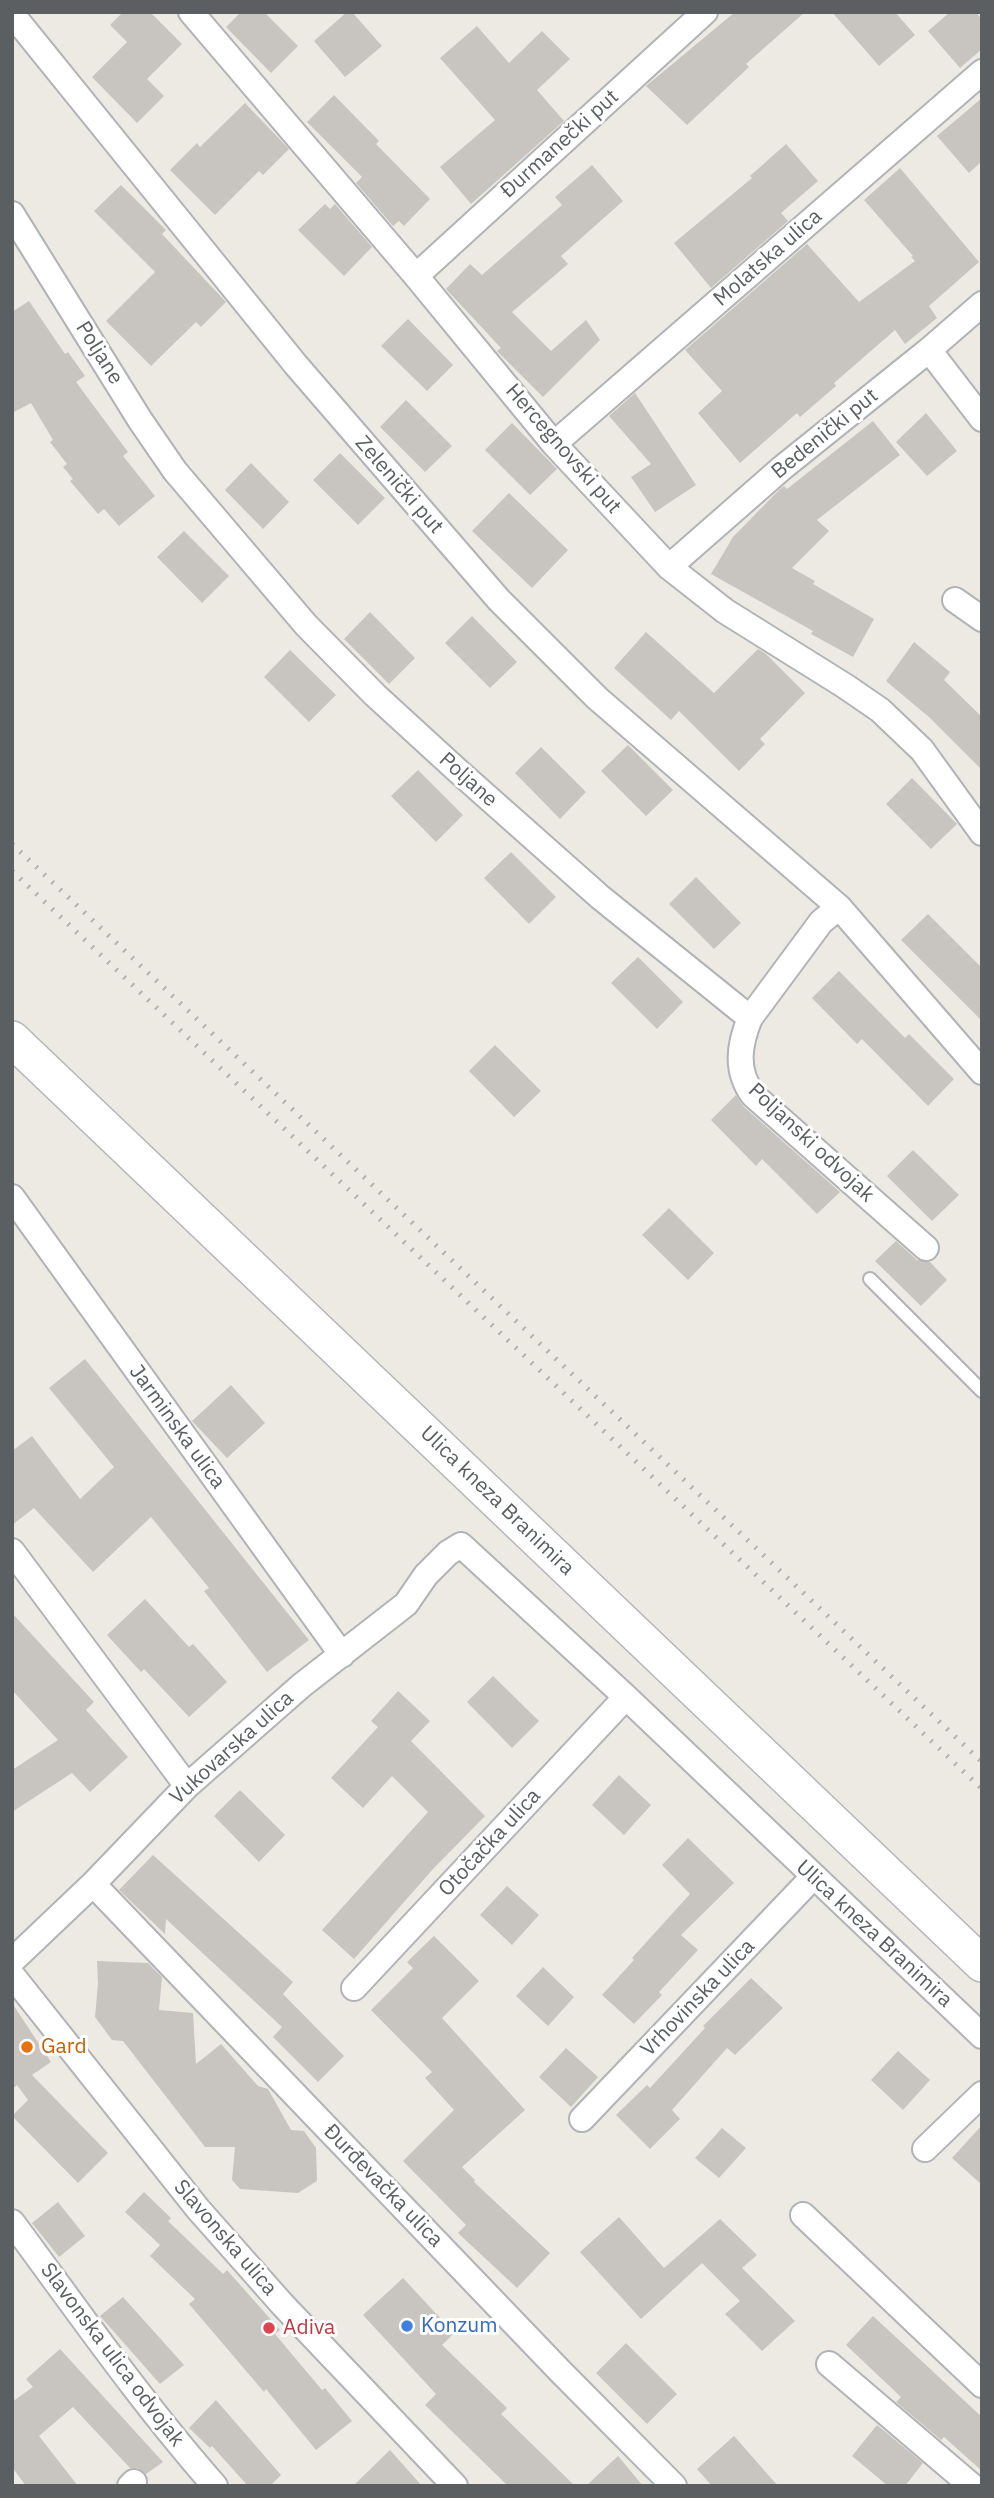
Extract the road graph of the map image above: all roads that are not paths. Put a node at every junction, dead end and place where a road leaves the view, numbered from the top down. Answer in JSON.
{"nodes":[{"id":1,"x":705,"y":12,"type":"edge"},
{"id":2,"x":12,"y":14,"type":"edge"},
{"id":3,"x":195,"y":14,"type":"edge"},
{"id":4,"x":982,"y":72,"type":"edge"},
{"id":5,"x":12,"y":214,"type":"edge"},
{"id":6,"x":416,"y":276,"type":"junction"},
{"id":7,"x":982,"y":304,"type":"edge"},
{"id":8,"x":929,"y":350,"type":"junction"},
{"id":9,"x":982,"y":419,"type":"edge"},
{"id":10,"x":554,"y":444,"type":"junction"},
{"id":11,"x":669,"y":567,"type":"junction"},
{"id":12,"x":955,"y":600,"type":"dead end"},
{"id":13,"x":982,"y":619,"type":"edge"},
{"id":14,"x":982,"y":833,"type":"edge"},
{"id":15,"x":839,"y":906,"type":"junction"},
{"id":16,"x":750,"y":1018,"type":"junction"},
{"id":17,"x":12,"y":1039,"type":"edge"},
{"id":18,"x":982,"y":1072,"type":"edge"},
{"id":19,"x":12,"y":1197,"type":"edge"},
{"id":20,"x":926,"y":1248,"type":"dead end"},
{"id":21,"x":870,"y":1279,"type":"dead end"},
{"id":22,"x":982,"y":1391,"type":"edge"},
{"id":23,"x":461,"y":1545,"type":"joint"},
{"id":24,"x":12,"y":1551,"type":"edge"},
{"id":25,"x":342,"y":1655,"type":"junction"},
{"id":26,"x":626,"y":1697,"type":"junction"},
{"id":27,"x":187,"y":1786,"type":"junction"},
{"id":28,"x":813,"y":1877,"type":"junction"},
{"id":29,"x":93,"y":1884,"type":"junction"},
{"id":30,"x":12,"y":1961,"type":"edge"},
{"id":31,"x":982,"y":1964,"type":"edge"},
{"id":32,"x":12,"y":1975,"type":"edge"},
{"id":33,"x":354,"y":1988,"type":"dead end"},
{"id":34,"x":982,"y":2036,"type":"edge"},
{"id":35,"x":982,"y":2094,"type":"edge"},
{"id":36,"x":582,"y":2119,"type":"dead end"},
{"id":37,"x":925,"y":2149,"type":"dead end"},
{"id":38,"x":803,"y":2215,"type":"dead end"},
{"id":39,"x":12,"y":2222,"type":"edge"},
{"id":40,"x":829,"y":2364,"type":"dead end"},
{"id":41,"x":982,"y":2385,"type":"edge"},
{"id":42,"x":215,"y":2486,"type":"edge"},
{"id":43,"x":455,"y":2486,"type":"edge"},
{"id":44,"x":674,"y":2486,"type":"edge"},
{"id":45,"x":972,"y":2486,"type":"edge"}],
"edges":[{"from":1,"to":6,"type":"street","name":"Đurmanečki put"},
{"from":2,"to":15,"type":"street","name":"Zelenički put"},
{"from":3,"to":6,"type":"street","name":"Hercegnovski put"},
{"from":4,"to":10,"type":"street","name":"Molatska ulica"},
{"from":5,"to":16,"type":"street","name":"Poljane"},
{"from":6,"to":10,"type":"street","name":"Hercegnovski put"},
{"from":7,"to":8,"type":"street","name":"Bedenički put"},
{"from":8,"to":9,"type":"street"},
{"from":8,"to":11,"type":"street","name":"Bedenički put"},
{"from":10,"to":11,"type":"street","name":"Hercegnovski put"},
{"from":11,"to":14,"type":"street","name":"Hercegnovski put"},
{"from":12,"to":13,"type":"street"},
{"from":15,"to":16,"type":"street"},
{"from":15,"to":18,"type":"street"},
{"from":16,"to":20,"type":"street","name":"Poljanski odvojak"},
{"from":17,"to":31,"type":"main road","name":"Ulica kneza Branimira"},
{"from":19,"to":25,"type":"street","name":"Jarminska ulica"},
{"from":21,"to":22,"type":"lane"},
{"from":23,"to":25,"type":"street","name":"Vukovarska ulica"},
{"from":23,"to":26,"type":"street","name":"Ulica kneza Branimira"},
{"from":24,"to":27,"type":"street"},
{"from":25,"to":27,"type":"street","name":"Vukovarska ulica"},
{"from":26,"to":28,"type":"street","name":"Ulica kneza Branimira"},
{"from":26,"to":33,"type":"street","name":"Otočačka ulica"},
{"from":27,"to":29,"type":"street","name":"Vukovarska ulica"},
{"from":28,"to":34,"type":"street","name":"Ulica kneza Branimira"},
{"from":28,"to":36,"type":"street","name":"Vrhovinska ulica"},
{"from":29,"to":30,"type":"street","name":"Vukovarska ulica"},
{"from":29,"to":44,"type":"street","name":"Đurđevačka ulica"},
{"from":32,"to":43,"type":"street","name":"Slavonska ulica"},
{"from":35,"to":37,"type":"street"},
{"from":38,"to":41,"type":"street"},
{"from":39,"to":42,"type":"street","name":"Slavonska ulica odvojak"},
{"from":40,"to":45,"type":"street"}]}
